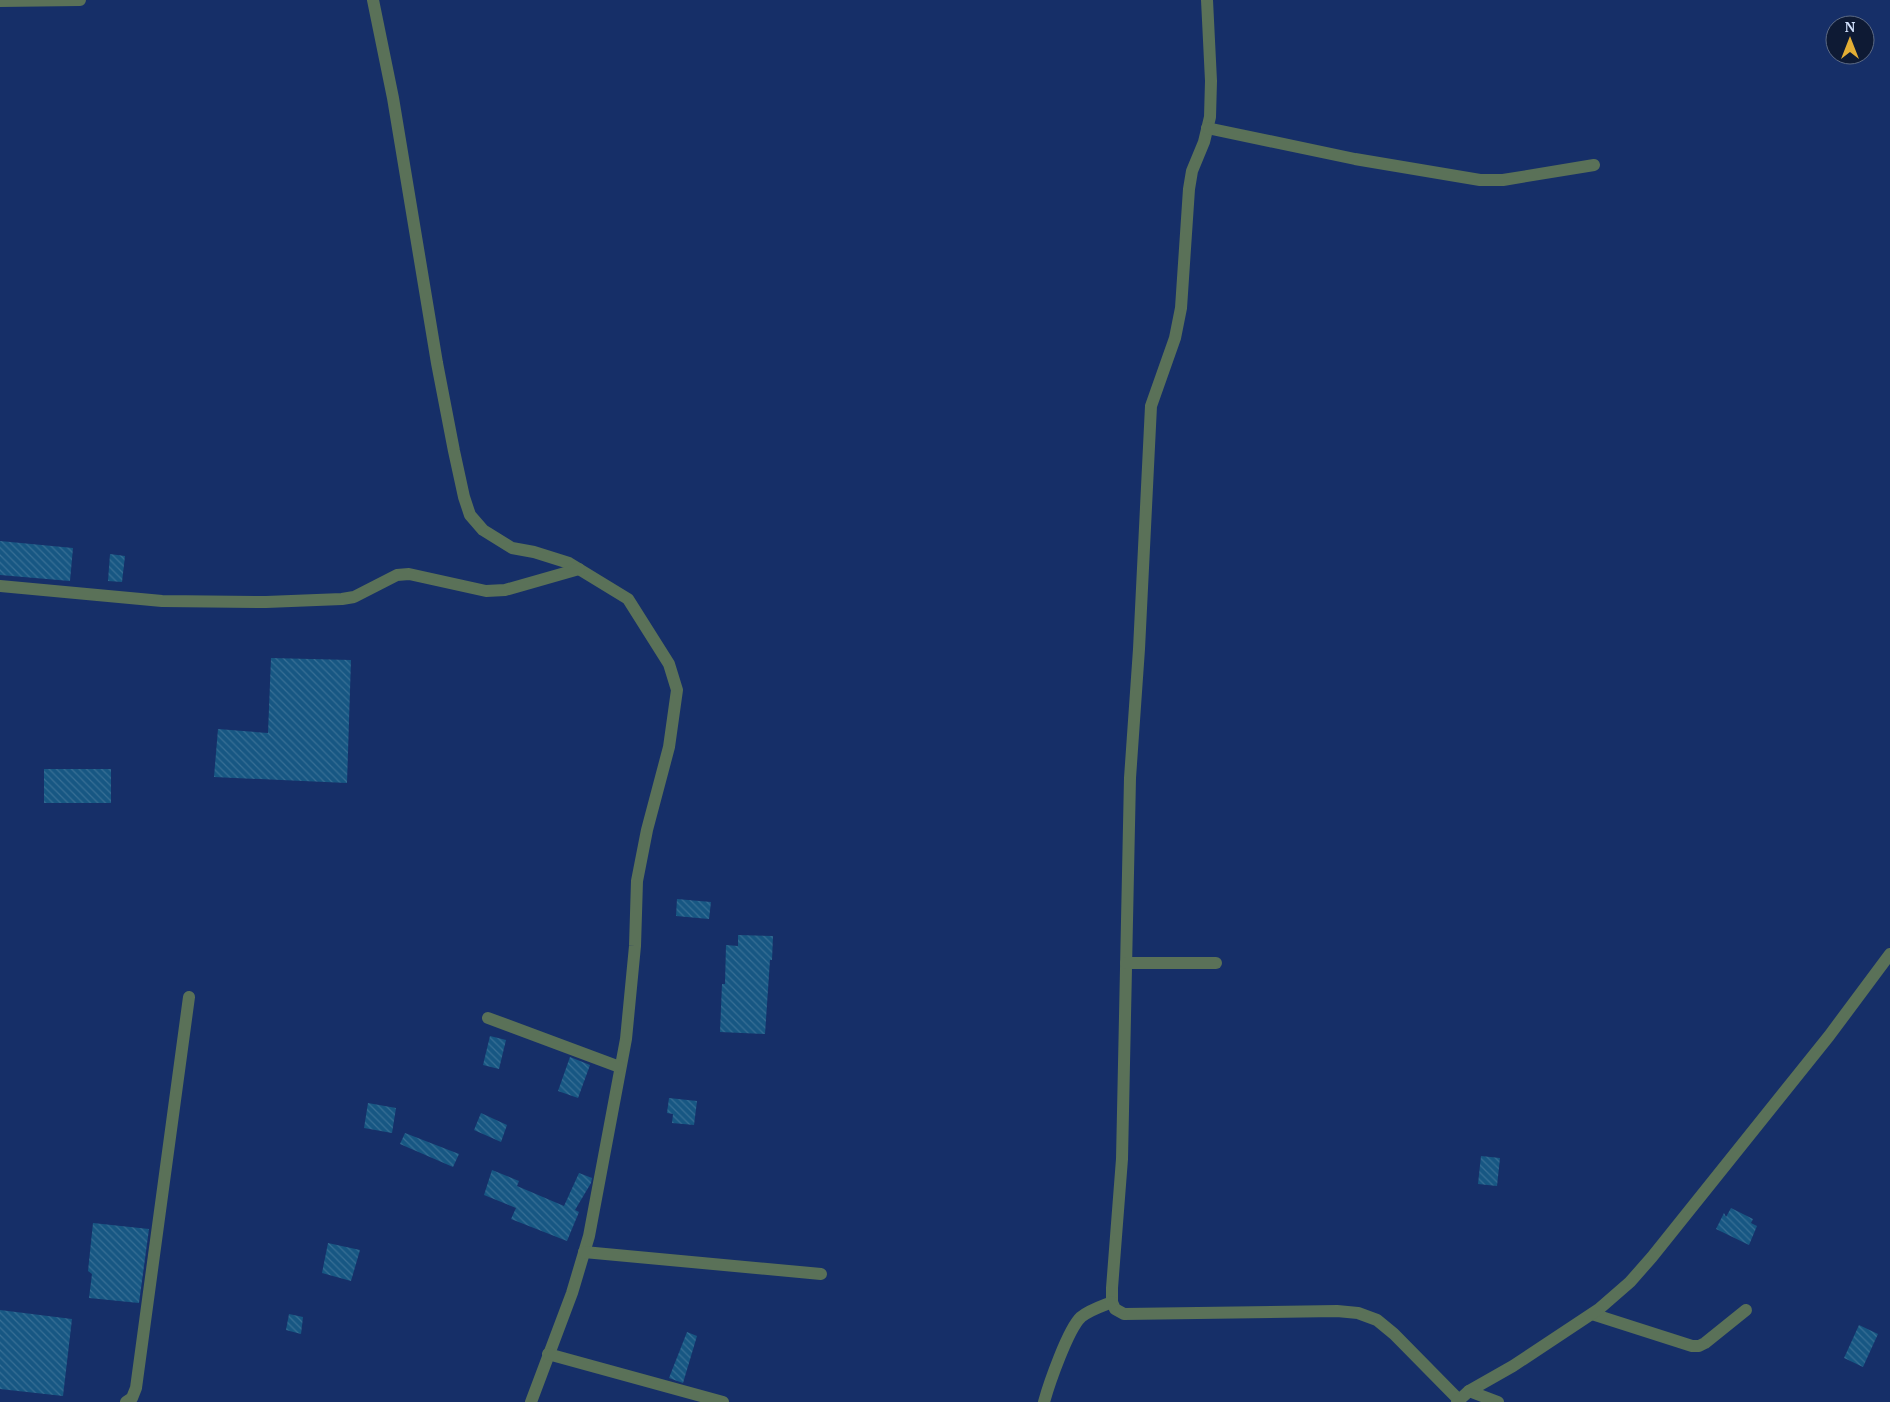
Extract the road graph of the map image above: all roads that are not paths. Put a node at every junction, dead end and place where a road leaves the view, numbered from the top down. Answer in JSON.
{"nodes":[{"id":1,"x":80,"y":0,"type":"edge"},
{"id":2,"x":373,"y":0,"type":"edge"},
{"id":3,"x":1207,"y":0,"type":"edge"},
{"id":4,"x":0,"y":1,"type":"edge"},
{"id":5,"x":1207,"y":128,"type":"junction"},
{"id":6,"x":1594,"y":165,"type":"dead end"},
{"id":7,"x":579,"y":569,"type":"junction"},
{"id":8,"x":0,"y":586,"type":"edge"},
{"id":9,"x":1890,"y":954,"type":"edge"},
{"id":10,"x":1126,"y":963,"type":"junction"},
{"id":11,"x":1216,"y":963,"type":"dead end"},
{"id":12,"x":189,"y":997,"type":"dead end"},
{"id":13,"x":488,"y":1018,"type":"dead end"},
{"id":14,"x":620,"y":1066,"type":"junction"},
{"id":15,"x":584,"y":1252,"type":"junction"},
{"id":16,"x":821,"y":1274,"type":"dead end"},
{"id":17,"x":1112,"y":1302,"type":"junction"},
{"id":18,"x":1746,"y":1310,"type":"dead end"},
{"id":19,"x":1592,"y":1314,"type":"junction"},
{"id":20,"x":548,"y":1354,"type":"junction"},
{"id":21,"x":1469,"y":1391,"type":"junction"},
{"id":22,"x":1458,"y":1401,"type":"edge"},
{"id":23,"x":126,"y":1402,"type":"edge"},
{"id":24,"x":531,"y":1402,"type":"edge"},
{"id":25,"x":723,"y":1402,"type":"edge"},
{"id":26,"x":1044,"y":1402,"type":"edge"},
{"id":27,"x":1498,"y":1402,"type":"edge"}],
"edges":[{"from":1,"to":4,"type":"street"},
{"from":2,"to":7,"type":"street"},
{"from":3,"to":5,"type":"street"},
{"from":5,"to":6,"type":"street"},
{"from":5,"to":10,"type":"street"},
{"from":7,"to":8,"type":"street"},
{"from":7,"to":14,"type":"street"},
{"from":9,"to":19,"type":"street"},
{"from":10,"to":11,"type":"street"},
{"from":10,"to":17,"type":"street"},
{"from":12,"to":23,"type":"street"},
{"from":13,"to":14,"type":"street"},
{"from":14,"to":15,"type":"street"},
{"from":15,"to":16,"type":"street"},
{"from":15,"to":20,"type":"street"},
{"from":17,"to":22,"type":"street"},
{"from":17,"to":26,"type":"street"},
{"from":18,"to":19,"type":"street"},
{"from":19,"to":21,"type":"street"},
{"from":20,"to":24,"type":"street"},
{"from":20,"to":25,"type":"street"},
{"from":21,"to":22,"type":"street"},
{"from":21,"to":27,"type":"street"}]}
